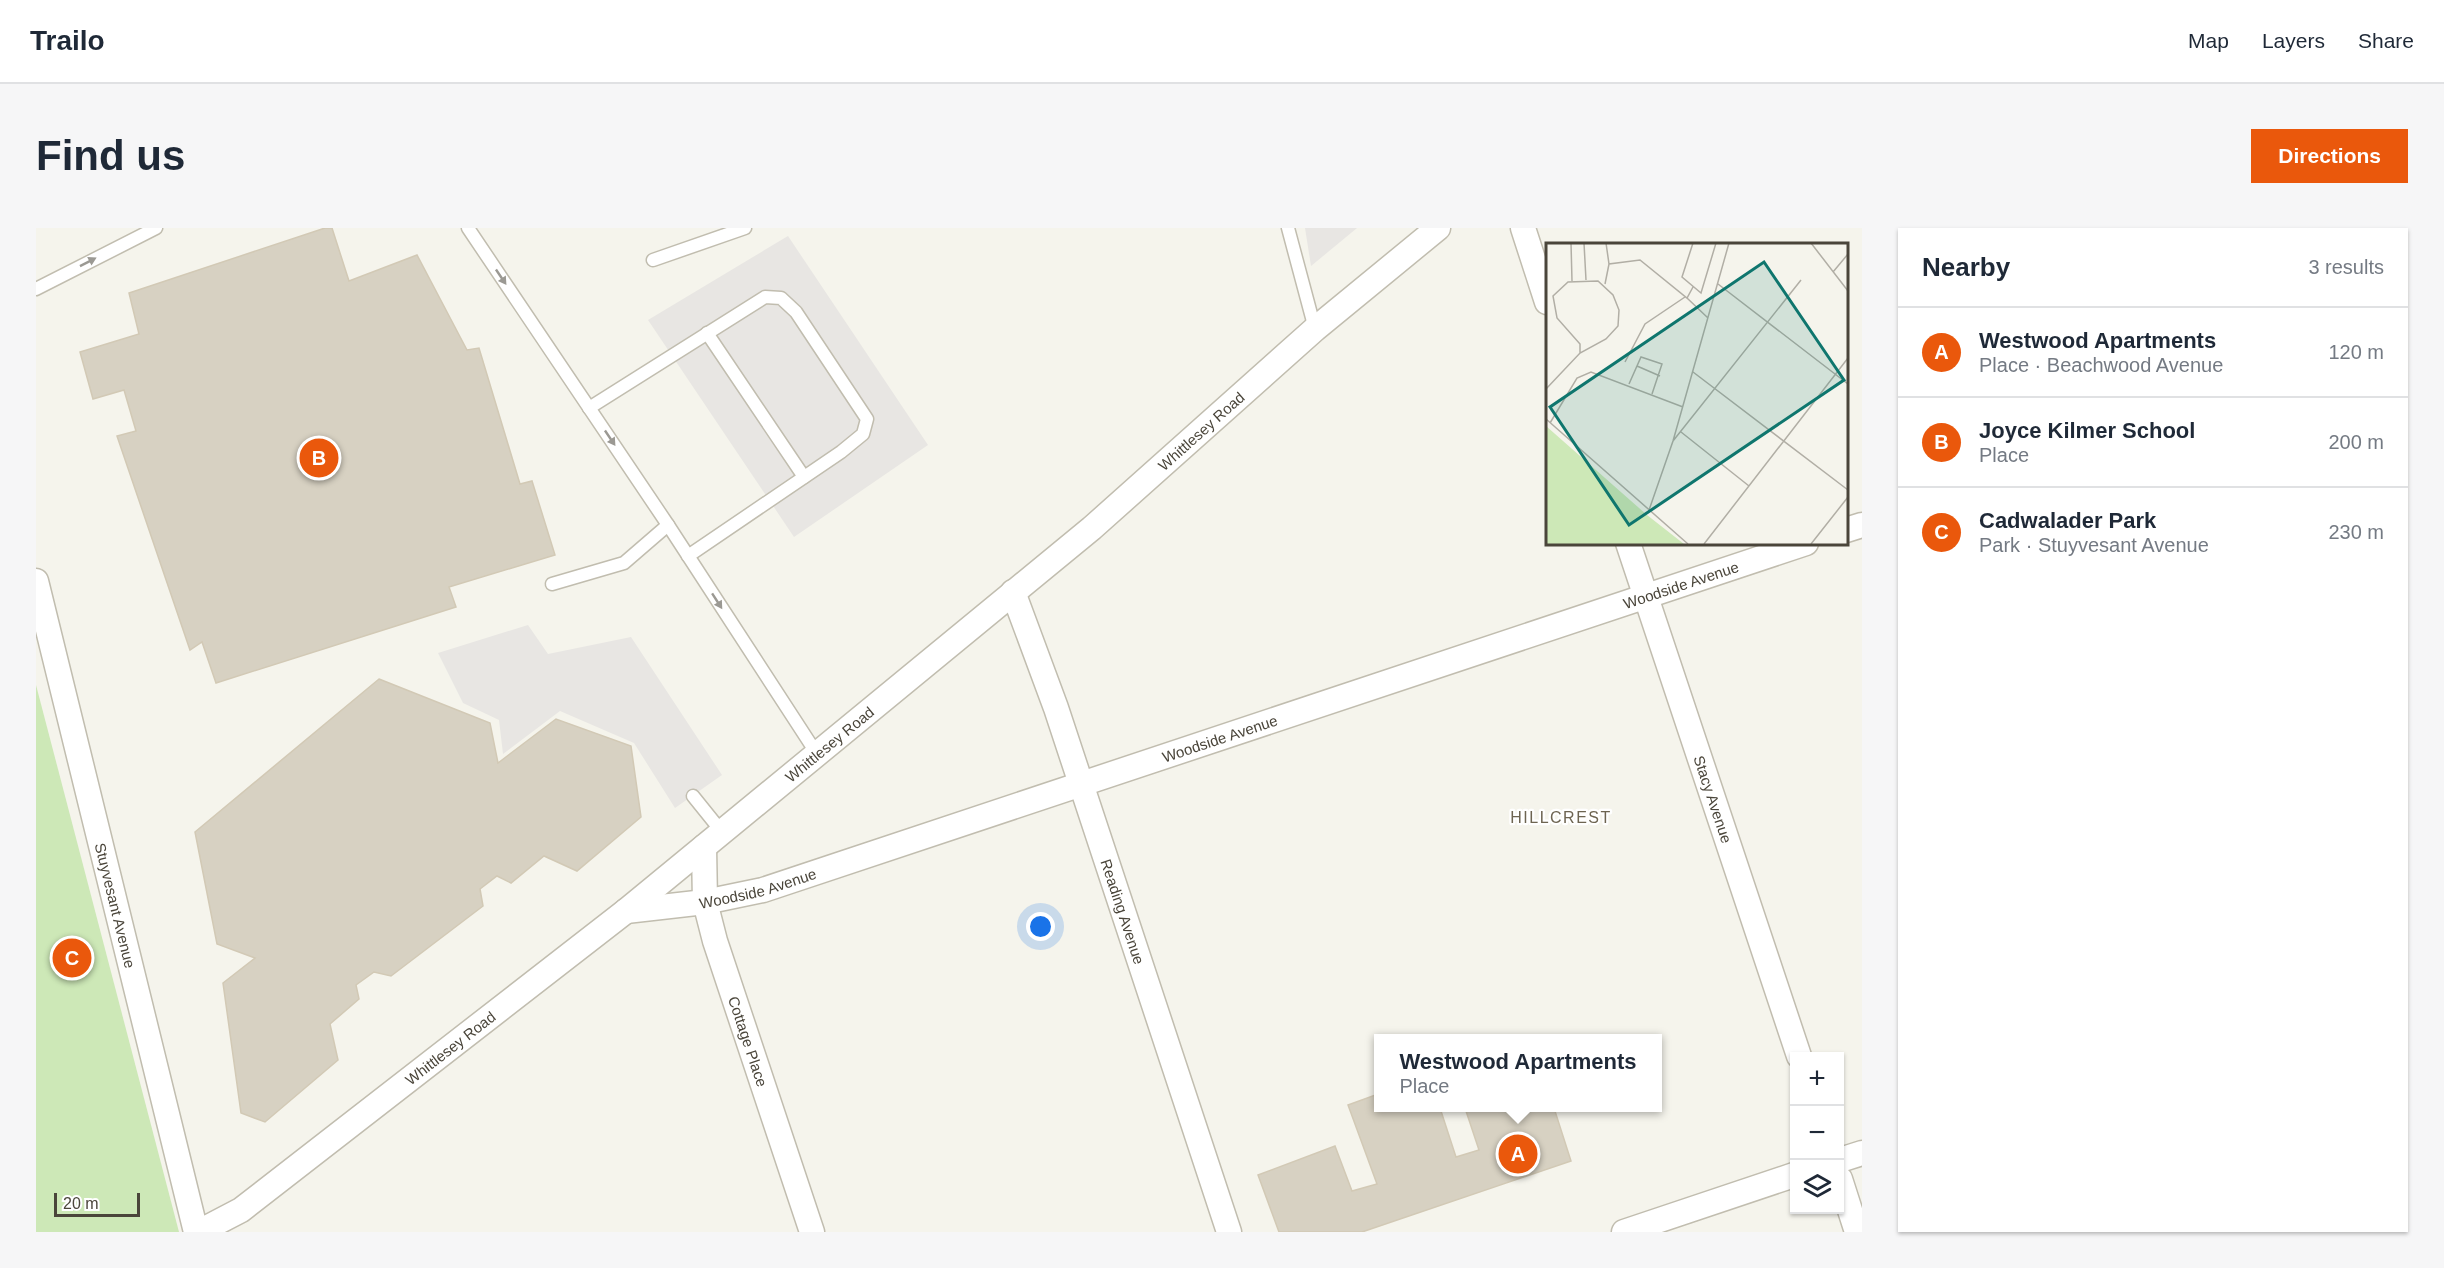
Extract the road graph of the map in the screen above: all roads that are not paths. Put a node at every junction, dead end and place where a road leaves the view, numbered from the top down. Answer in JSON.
{"nodes":[{"id":1,"x":156,"y":228,"type":"edge"},
{"id":2,"x":468,"y":228,"type":"edge"},
{"id":3,"x":745,"y":228,"type":"edge"},
{"id":4,"x":1288,"y":228,"type":"edge"},
{"id":5,"x":1438,"y":228,"type":"edge"},
{"id":6,"x":1523,"y":228,"type":"edge"},
{"id":7,"x":653,"y":260,"type":"dead end"},
{"id":8,"x":36,"y":289,"type":"edge"},
{"id":9,"x":1546,"y":299,"type":"edge"},
{"id":10,"x":1315,"y":329,"type":"junction"},
{"id":11,"x":707,"y":333,"type":"junction"},
{"id":12,"x":589,"y":408,"type":"junction"},
{"id":13,"x":804,"y":477,"type":"junction"},
{"id":14,"x":668,"y":525,"type":"junction"},
{"id":15,"x":1862,"y":525,"type":"edge"},
{"id":16,"x":1847,"y":529,"type":"edge"},
{"id":17,"x":1628,"y":544,"type":"edge"},
{"id":18,"x":1803,"y":544,"type":"edge"},
{"id":19,"x":688,"y":556,"type":"junction"},
{"id":20,"x":36,"y":581,"type":"edge"},
{"id":21,"x":552,"y":584,"type":"dead end"},
{"id":22,"x":1013,"y":592,"type":"junction"},
{"id":23,"x":1646,"y":596,"type":"junction"},
{"id":24,"x":817,"y":754,"type":"junction"},
{"id":25,"x":1080,"y":783,"type":"junction"},
{"id":26,"x":693,"y":796,"type":"dead end"},
{"id":27,"x":713,"y":840,"type":"junction"},
{"id":28,"x":705,"y":902,"type":"junction"},
{"id":29,"x":626,"y":911,"type":"junction"},
{"id":30,"x":1798,"y":1052,"type":"edge"},
{"id":31,"x":1862,"y":1153,"type":"edge"},
{"id":32,"x":1844,"y":1158,"type":"edge"},
{"id":33,"x":1790,"y":1176,"type":"edge"},
{"id":34,"x":1844,"y":1194,"type":"edge"},
{"id":35,"x":198,"y":1232,"type":"edge"},
{"id":36,"x":812,"y":1232,"type":"edge"},
{"id":37,"x":1230,"y":1232,"type":"edge"},
{"id":38,"x":1624,"y":1232,"type":"edge"},
{"id":39,"x":1857,"y":1232,"type":"edge"}],
"edges":[{"from":8,"to":1,"type":"lane","one_way":true},
{"from":2,"to":12,"type":"lane","one_way":true},
{"from":3,"to":7,"type":"lane"},
{"from":4,"to":10,"type":"lane"},
{"from":5,"to":10,"type":"street","name":"Whittlesey Road"},
{"from":6,"to":9,"type":"street"},
{"from":10,"to":22,"type":"street","name":"Whittlesey Road"},
{"from":11,"to":12,"type":"lane"},
{"from":11,"to":13,"type":"lane"},
{"from":11,"to":13,"type":"lane"},
{"from":12,"to":14,"type":"lane","one_way":true},
{"from":13,"to":19,"type":"lane"},
{"from":14,"to":19,"type":"lane"},
{"from":14,"to":21,"type":"lane"},
{"from":15,"to":16,"type":"street"},
{"from":17,"to":23,"type":"street","name":"Stacy Avenue"},
{"from":18,"to":23,"type":"street","name":"Woodside Avenue"},
{"from":19,"to":24,"type":"lane","one_way":true},
{"from":20,"to":35,"type":"street","name":"Stuyvesant Avenue"},
{"from":22,"to":24,"type":"street","name":"Whittlesey Road"},
{"from":22,"to":25,"type":"street","name":"Reading Avenue"},
{"from":23,"to":25,"type":"street","name":"Woodside Avenue"},
{"from":23,"to":30,"type":"street","name":"Stacy Avenue"},
{"from":24,"to":27,"type":"street","name":"Whittlesey Road"},
{"from":25,"to":28,"type":"street","name":"Woodside Avenue"},
{"from":25,"to":37,"type":"street","name":"Reading Avenue"},
{"from":26,"to":27,"type":"lane"},
{"from":27,"to":28,"type":"street","name":"Cottage Place"},
{"from":27,"to":29,"type":"street","name":"Whittlesey Road"},
{"from":28,"to":29,"type":"street","name":"Woodside Avenue"},
{"from":28,"to":36,"type":"street","name":"Cottage Place"},
{"from":29,"to":35,"type":"street","name":"Whittlesey Road"},
{"from":31,"to":32,"type":"street"},
{"from":33,"to":38,"type":"street"},
{"from":34,"to":39,"type":"street"}]}
